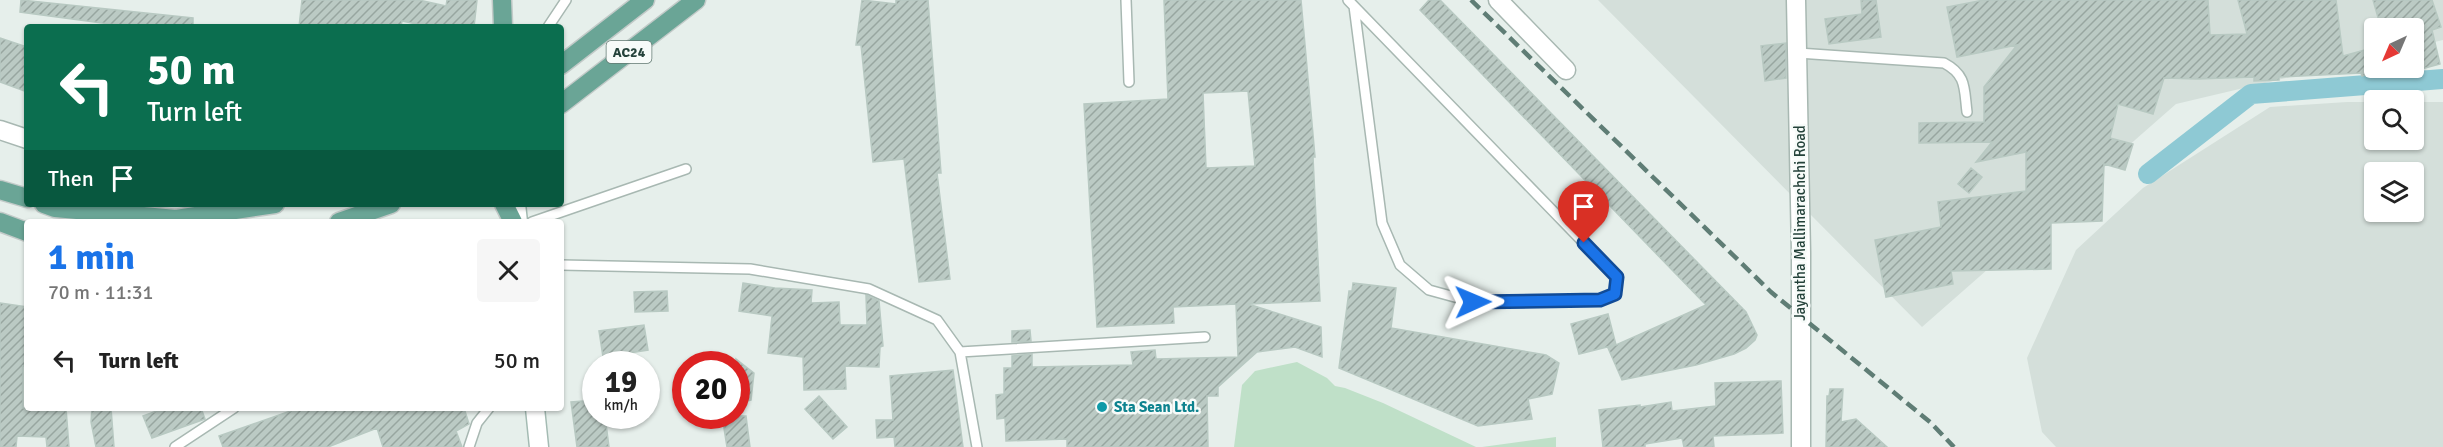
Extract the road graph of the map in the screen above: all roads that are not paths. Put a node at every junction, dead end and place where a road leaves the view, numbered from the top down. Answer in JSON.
{"nodes":[{"id":1,"x":502,"y":0,"type":"edge"},
{"id":2,"x":566,"y":0,"type":"edge"},
{"id":3,"x":645,"y":0,"type":"edge"},
{"id":4,"x":1126,"y":0,"type":"edge"},
{"id":5,"x":1497,"y":0,"type":"edge"},
{"id":6,"x":1796,"y":0,"type":"edge"},
{"id":7,"x":693,"y":3,"type":"edge"},
{"id":8,"x":1351,"y":3,"type":"edge"},
{"id":9,"x":503,"y":24,"type":"edge"},
{"id":10,"x":550,"y":24,"type":"edge"},
{"id":11,"x":1798,"y":53,"type":"junction"},
{"id":12,"x":564,"y":63,"type":"edge"},
{"id":13,"x":1566,"y":70,"type":"dead end"},
{"id":14,"x":1129,"y":82,"type":"dead end"},
{"id":15,"x":564,"y":102,"type":"edge"},
{"id":16,"x":1967,"y":112,"type":"dead end"},
{"id":17,"x":0,"y":130,"type":"edge"},
{"id":18,"x":24,"y":138,"type":"edge"},
{"id":19,"x":686,"y":169,"type":"dead end"},
{"id":20,"x":0,"y":190,"type":"edge"},
{"id":21,"x":24,"y":197,"type":"edge"},
{"id":22,"x":52,"y":207,"type":"edge"},
{"id":23,"x":255,"y":207,"type":"edge"},
{"id":24,"x":382,"y":207,"type":"edge"},
{"id":25,"x":176,"y":219,"type":"edge"},
{"id":26,"x":176,"y":219,"type":"edge"},
{"id":27,"x":348,"y":219,"type":"edge"},
{"id":28,"x":541,"y":219,"type":"edge"},
{"id":29,"x":0,"y":222,"type":"edge"},
{"id":30,"x":24,"y":231,"type":"edge"},
{"id":31,"x":564,"y":265,"type":"edge"},
{"id":32,"x":1205,"y":337,"type":"dead end"},
{"id":33,"x":960,"y":352,"type":"junction"},
{"id":34,"x":230,"y":411,"type":"edge"},
{"id":35,"x":487,"y":411,"type":"edge"},
{"id":36,"x":535,"y":411,"type":"edge"},
{"id":37,"x":176,"y":447,"type":"edge"},
{"id":38,"x":468,"y":447,"type":"edge"},
{"id":39,"x":539,"y":447,"type":"edge"},
{"id":40,"x":977,"y":447,"type":"edge"},
{"id":41,"x":1801,"y":447,"type":"edge"}],
"edges":[{"from":1,"to":9,"type":"main road"},
{"from":2,"to":10,"type":"lane"},
{"from":3,"to":12,"type":"main road","number":"AC24"},
{"from":4,"to":14,"type":"lane"},
{"from":5,"to":13,"type":"street"},
{"from":6,"to":11,"type":"street","name":"Jayantha Mallimarachchi Road"},
{"from":7,"to":15,"type":"main road","number":"AC24"},
{"from":8,"to":8,"type":"lane"},
{"from":11,"to":16,"type":"lane"},
{"from":11,"to":41,"type":"street","name":"Jayantha Mallimarachchi Road"},
{"from":17,"to":18,"type":"street"},
{"from":19,"to":28,"type":"lane"},
{"from":20,"to":21,"type":"main road"},
{"from":22,"to":25,"type":"main road"},
{"from":23,"to":26,"type":"main road"},
{"from":24,"to":27,"type":"main road"},
{"from":29,"to":30,"type":"main road"},
{"from":31,"to":33,"type":"lane"},
{"from":32,"to":33,"type":"lane"},
{"from":33,"to":40,"type":"lane"},
{"from":34,"to":37,"type":"lane"},
{"from":35,"to":38,"type":"lane"},
{"from":36,"to":39,"type":"street"}]}
